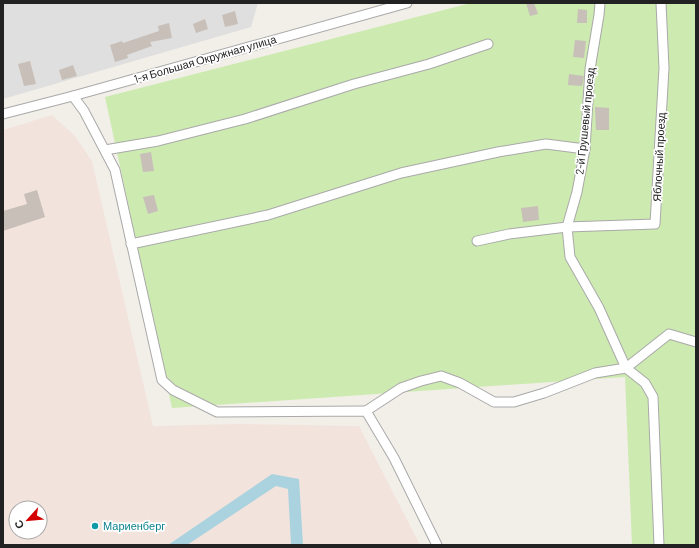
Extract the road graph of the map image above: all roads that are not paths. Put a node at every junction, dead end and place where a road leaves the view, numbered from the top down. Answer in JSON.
{"nodes":[{"id":1,"x":407,"y":3,"type":"edge"},
{"id":2,"x":600,"y":3,"type":"edge"},
{"id":3,"x":660,"y":3,"type":"edge"},
{"id":4,"x":488,"y":44,"type":"dead end"},
{"id":5,"x":73,"y":96,"type":"junction"},
{"id":6,"x":3,"y":114,"type":"edge"},
{"id":7,"x":585,"y":149,"type":"junction"},
{"id":8,"x":105,"y":150,"type":"junction"},
{"id":9,"x":567,"y":227,"type":"junction"},
{"id":10,"x":477,"y":241,"type":"dead end"},
{"id":11,"x":131,"y":244,"type":"junction"},
{"id":12,"x":696,"y":342,"type":"edge"},
{"id":13,"x":626,"y":368,"type":"junction"},
{"id":14,"x":366,"y":411,"type":"junction"},
{"id":15,"x":438,"y":545,"type":"edge"},
{"id":16,"x":659,"y":545,"type":"edge"}],
"edges":[{"from":1,"to":5,"type":"street","name":"1-я Большая Окружная улица"},
{"from":2,"to":7,"type":"street","name":"2-й Грушевый проезд"},
{"from":3,"to":9,"type":"street","name":"Яблочный проезд"},
{"from":4,"to":8,"type":"street"},
{"from":5,"to":6,"type":"street","name":"1-я Большая Окружная улица"},
{"from":5,"to":8,"type":"street"},
{"from":7,"to":9,"type":"street","name":"2-й Грушевый проезд"},
{"from":7,"to":11,"type":"street"},
{"from":8,"to":11,"type":"street"},
{"from":9,"to":10,"type":"street"},
{"from":9,"to":13,"type":"street","name":"2-й Грушевый проезд"},
{"from":11,"to":14,"type":"street"},
{"from":12,"to":13,"type":"street"},
{"from":13,"to":14,"type":"street"},
{"from":13,"to":16,"type":"street"},
{"from":14,"to":15,"type":"street"}]}
